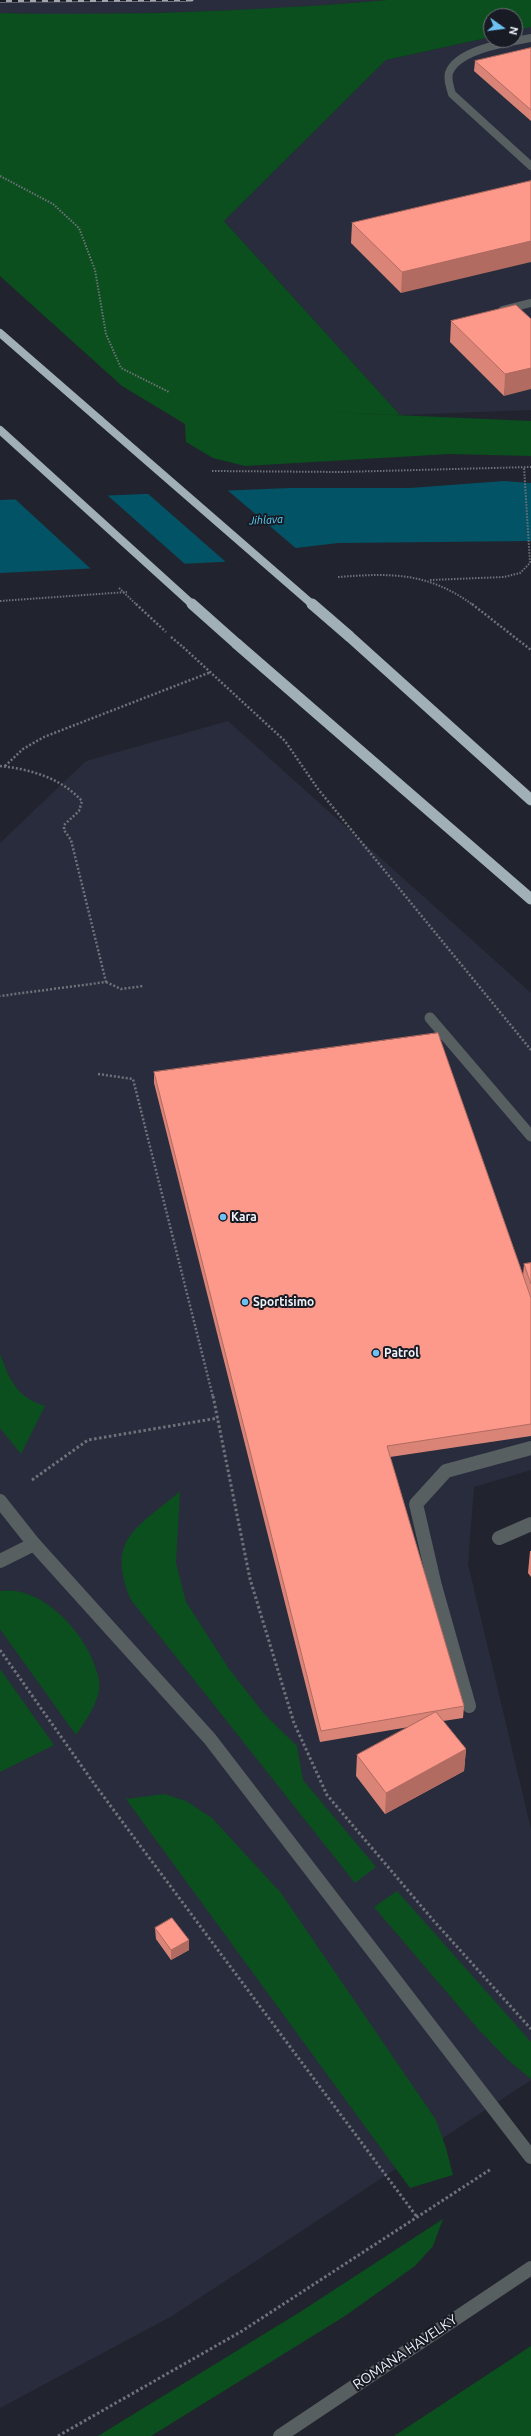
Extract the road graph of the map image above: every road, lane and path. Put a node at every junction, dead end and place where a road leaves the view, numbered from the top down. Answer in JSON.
{"nodes":[{"id":1,"x":531,"y":38,"type":"edge"},
{"id":2,"x":531,"y":166,"type":"edge"},
{"id":3,"x":0,"y":176,"type":"edge"},
{"id":4,"x":531,"y":303,"type":"edge"},
{"id":5,"x":494,"y":312,"type":"edge"},
{"id":6,"x":0,"y":333,"type":"edge"},
{"id":7,"x":169,"y":392,"type":"dead end"},
{"id":8,"x":0,"y":430,"type":"edge"},
{"id":9,"x":524,"y":467,"type":"junction"},
{"id":10,"x":531,"y":467,"type":"edge"},
{"id":11,"x":206,"y":471,"type":"dead end"},
{"id":12,"x":429,"y":580,"type":"dead end"},
{"id":13,"x":182,"y":647,"type":"dead end"},
{"id":14,"x":211,"y":672,"type":"junction"},
{"id":15,"x":0,"y":766,"type":"edge"},
{"id":16,"x":6,"y":766,"type":"junction"},
{"id":17,"x":531,"y":800,"type":"edge"},
{"id":18,"x":531,"y":899,"type":"edge"},
{"id":19,"x":106,"y":982,"type":"junction"},
{"id":20,"x":143,"y":986,"type":"dead end"},
{"id":21,"x":0,"y":996,"type":"edge"},
{"id":22,"x":430,"y":1018,"type":"dead end"},
{"id":23,"x":531,"y":1050,"type":"edge"},
{"id":24,"x":98,"y":1074,"type":"dead end"},
{"id":25,"x":531,"y":1136,"type":"edge"},
{"id":26,"x":218,"y":1418,"type":"junction"},
{"id":27,"x":531,"y":1448,"type":"edge"},
{"id":28,"x":1,"y":1502,"type":"edge"},
{"id":29,"x":531,"y":1524,"type":"edge"},
{"id":30,"x":499,"y":1538,"type":"dead end"},
{"id":31,"x":34,"y":1544,"type":"junction"},
{"id":32,"x":0,"y":1561,"type":"edge"},
{"id":33,"x":0,"y":1650,"type":"edge"},
{"id":34,"x":469,"y":1706,"type":"dead end"},
{"id":35,"x":531,"y":2029,"type":"edge"},
{"id":36,"x":528,"y":2152,"type":"edge"},
{"id":37,"x":417,"y":2217,"type":"junction"},
{"id":38,"x":531,"y":2268,"type":"edge"},
{"id":39,"x":58,"y":2436,"type":"edge"},
{"id":40,"x":280,"y":2436,"type":"edge"}],
"edges":[{"from":1,"to":2,"type":"street"},
{"from":3,"to":7,"type":"path"},
{"from":4,"to":5,"type":"street"},
{"from":6,"to":17,"type":"highway","bridge":true},
{"from":8,"to":18,"type":"highway","bridge":true},
{"from":9,"to":10,"type":"path"},
{"from":9,"to":11,"type":"path"},
{"from":9,"to":12,"type":"path"},
{"from":13,"to":14,"type":"path"},
{"from":14,"to":16,"type":"path"},
{"from":14,"to":23,"type":"path"},
{"from":15,"to":16,"type":"path"},
{"from":16,"to":19,"type":"path"},
{"from":19,"to":20,"type":"path"},
{"from":19,"to":21,"type":"path"},
{"from":22,"to":25,"type":"street"},
{"from":24,"to":26,"type":"path"},
{"from":26,"to":28,"type":"path"},
{"from":26,"to":35,"type":"path"},
{"from":27,"to":34,"type":"street"},
{"from":28,"to":31,"type":"street"},
{"from":29,"to":30,"type":"street"},
{"from":31,"to":32,"type":"street"},
{"from":31,"to":36,"type":"street"},
{"from":33,"to":37,"type":"path"},
{"from":36,"to":37,"type":"path"},
{"from":37,"to":39,"type":"path"},
{"from":38,"to":40,"type":"street","name":"ROMANA HAVELKY"}]}
